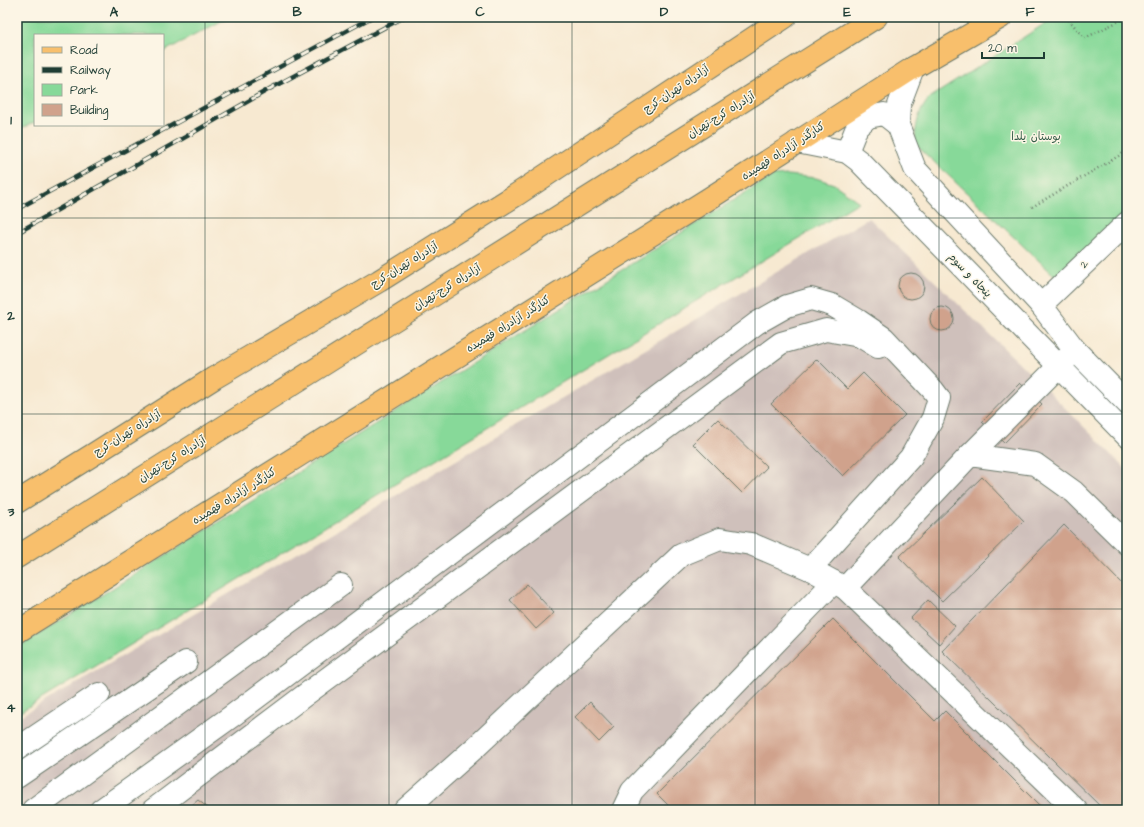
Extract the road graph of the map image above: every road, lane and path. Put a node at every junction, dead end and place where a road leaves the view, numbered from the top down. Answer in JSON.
{"nodes":[{"id":1,"x":785,"y":17,"type":"edge"},
{"id":2,"x":876,"y":17,"type":"edge"},
{"id":3,"x":1000,"y":17,"type":"edge"},
{"id":4,"x":1066,"y":17,"type":"edge"},
{"id":5,"x":1127,"y":17,"type":"edge"},
{"id":6,"x":913,"y":68,"type":"junction"},
{"id":7,"x":898,"y":125,"type":"junction"},
{"id":8,"x":797,"y":142,"type":"junction"},
{"id":9,"x":1127,"y":151,"type":"edge"},
{"id":10,"x":847,"y":152,"type":"junction"},
{"id":11,"x":1032,"y":207,"type":"dead end"},
{"id":12,"x":1127,"y":223,"type":"edge"},
{"id":13,"x":1040,"y":305,"type":"junction"},
{"id":14,"x":1075,"y":350,"type":"junction"},
{"id":15,"x":1059,"y":367,"type":"junction"},
{"id":16,"x":917,"y":373,"type":"junction"},
{"id":17,"x":1125,"y":398,"type":"edge"},
{"id":18,"x":1127,"y":436,"type":"edge"},
{"id":19,"x":970,"y":455,"type":"junction"},
{"id":20,"x":17,"y":502,"type":"edge"},
{"id":21,"x":1127,"y":544,"type":"edge"},
{"id":22,"x":17,"y":557,"type":"edge"},
{"id":23,"x":810,"y":569,"type":"junction"},
{"id":24,"x":341,"y":585,"type":"dead end"},
{"id":25,"x":840,"y":585,"type":"junction"},
{"id":26,"x":17,"y":632,"type":"edge"},
{"id":27,"x":186,"y":662,"type":"dead end"},
{"id":28,"x":99,"y":694,"type":"dead end"},
{"id":29,"x":17,"y":749,"type":"edge"},
{"id":30,"x":17,"y":777,"type":"edge"},
{"id":31,"x":34,"y":810,"type":"edge"},
{"id":32,"x":101,"y":810,"type":"edge"},
{"id":33,"x":153,"y":810,"type":"edge"},
{"id":34,"x":405,"y":810,"type":"edge"},
{"id":35,"x":623,"y":810,"type":"edge"},
{"id":36,"x":1076,"y":810,"type":"edge"}],
"edges":[{"from":1,"to":20,"type":"main road","name":"آزادراه تهران-کرج"},
{"from":2,"to":22,"type":"main road","name":"آزادراه کرج-تهران"},
{"from":3,"to":6,"type":"main road","name":"کنارگذر آزادراه فهمیده"},
{"from":4,"to":5,"type":"path"},
{"from":6,"to":7,"type":"street"},
{"from":6,"to":8,"type":"main road","name":"کنارگذر آزادراه فهمیده"},
{"from":7,"to":10,"type":"street"},
{"from":7,"to":13,"type":"street"},
{"from":8,"to":10,"type":"street","name":"پنجاه و سوم"},
{"from":8,"to":26,"type":"main road","name":"کنارگذر آزادراه فهمیده"},
{"from":9,"to":11,"type":"path"},
{"from":10,"to":15,"type":"street","name":"پنجاه و سوم"},
{"from":12,"to":13,"type":"street","name":"2"},
{"from":13,"to":14,"type":"street"},
{"from":14,"to":15,"type":"street"},
{"from":14,"to":17,"type":"street"},
{"from":15,"to":18,"type":"street","name":"پنجاه و سوم"},
{"from":15,"to":19,"type":"street"},
{"from":16,"to":23,"type":"street"},
{"from":16,"to":32,"type":"street"},
{"from":16,"to":33,"type":"street"},
{"from":19,"to":21,"type":"street"},
{"from":19,"to":25,"type":"street"},
{"from":23,"to":25,"type":"street"},
{"from":23,"to":34,"type":"street"},
{"from":24,"to":31,"type":"street"},
{"from":25,"to":35,"type":"street"},
{"from":25,"to":36,"type":"street"},
{"from":27,"to":30,"type":"street"},
{"from":28,"to":29,"type":"street"}]}
